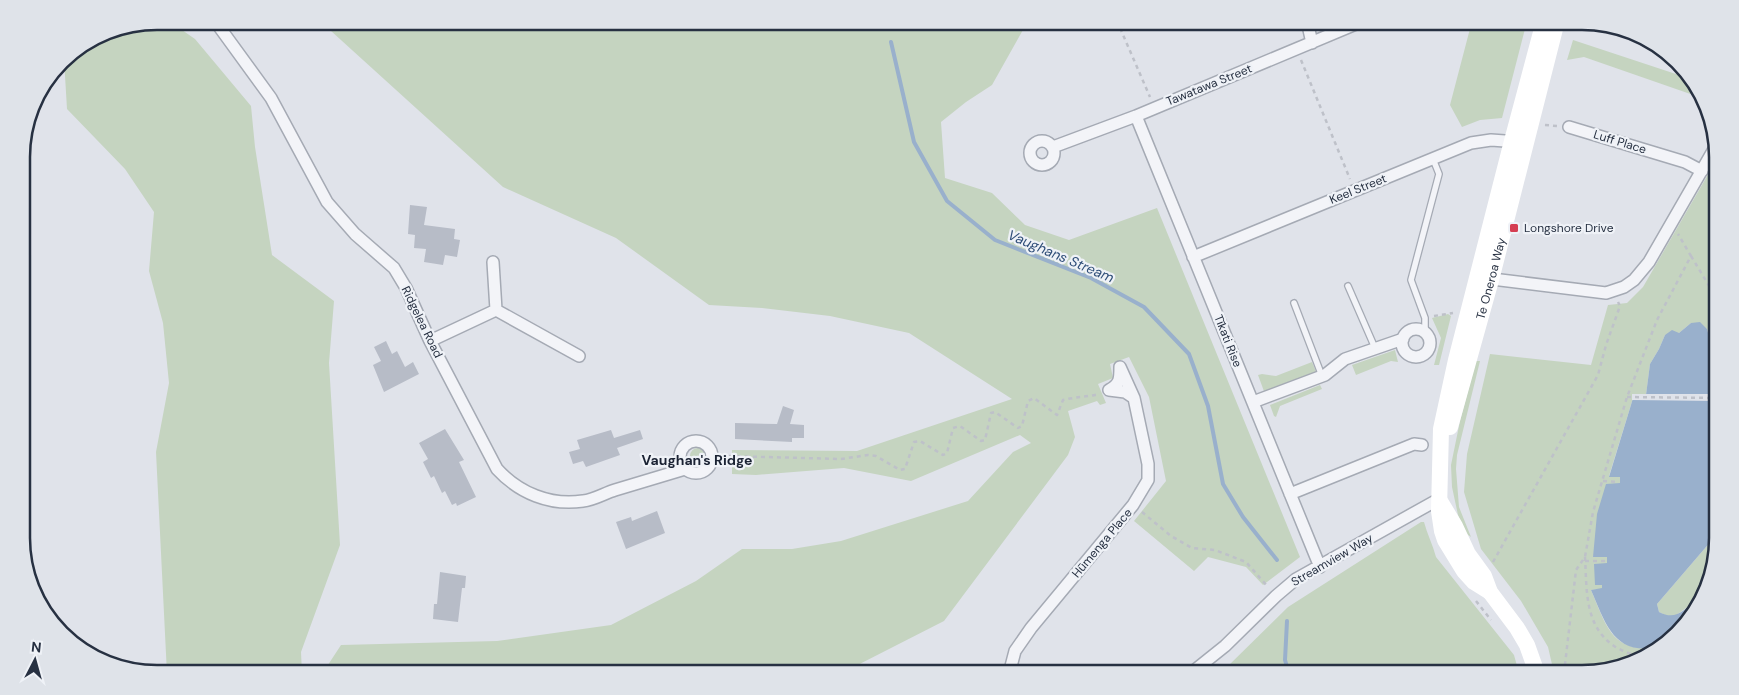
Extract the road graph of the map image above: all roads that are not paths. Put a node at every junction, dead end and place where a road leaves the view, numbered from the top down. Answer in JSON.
{"nodes":[{"id":1,"x":222,"y":30,"type":"edge"},
{"id":2,"x":1309,"y":30,"type":"edge"},
{"id":3,"x":1342,"y":30,"type":"edge"},
{"id":4,"x":1542,"y":30,"type":"edge"},
{"id":5,"x":1554,"y":30,"type":"edge"},
{"id":6,"x":1312,"y":43,"type":"junction"},
{"id":7,"x":1136,"y":116,"type":"junction"},
{"id":8,"x":1569,"y":127,"type":"road end"},
{"id":9,"x":1519,"y":142,"type":"junction"},
{"id":10,"x":1053,"y":147,"type":"dead end"},
{"id":11,"x":1709,"y":158,"type":"edge"},
{"id":12,"x":1433,"y":159,"type":"junction"},
{"id":13,"x":1702,"y":171,"type":"junction"},
{"id":14,"x":1193,"y":257,"type":"junction"},
{"id":15,"x":492,"y":262,"type":"dead end"},
{"id":16,"x":1484,"y":278,"type":"junction"},
{"id":17,"x":1348,"y":286,"type":"dead end"},
{"id":18,"x":1294,"y":303,"type":"dead end"},
{"id":19,"x":496,"y":310,"type":"junction"},
{"id":20,"x":1425,"y":333,"type":"junction"},
{"id":21,"x":1403,"y":339,"type":"junction"},
{"id":22,"x":430,"y":340,"type":"junction"},
{"id":23,"x":1375,"y":348,"type":"junction"},
{"id":24,"x":579,"y":356,"type":"dead end"},
{"id":25,"x":1322,"y":376,"type":"junction"},
{"id":26,"x":1134,"y":398,"type":"junction"},
{"id":27,"x":1253,"y":402,"type":"junction"},
{"id":28,"x":1422,"y":445,"type":"dead end"},
{"id":29,"x":685,"y":469,"type":"junction"},
{"id":30,"x":1290,"y":494,"type":"junction"},
{"id":31,"x":1439,"y":499,"type":"junction"},
{"id":32,"x":1320,"y":567,"type":"junction"},
{"id":33,"x":1011,"y":665,"type":"edge"},
{"id":34,"x":1201,"y":665,"type":"edge"},
{"id":35,"x":1534,"y":665,"type":"edge"}],
"edges":[{"from":1,"to":22,"type":"street","name":"Ridgelea Road"},
{"from":2,"to":6,"type":"street"},
{"from":3,"to":6,"type":"street","name":"Tawatawa Street"},
{"from":4,"to":9,"type":"street","name":"Te Oneroa Way"},
{"from":5,"to":9,"type":"street","name":"Te Oneroa Way"},
{"from":6,"to":7,"type":"street","name":"Tawatawa Street"},
{"from":7,"to":10,"type":"street","name":"Tawatawa Street"},
{"from":7,"to":14,"type":"street","name":"Tīkati Rise"},
{"from":8,"to":13,"type":"street","name":"Luff Place"},
{"from":9,"to":12,"type":"street","name":"Keel Street"},
{"from":9,"to":16,"type":"street","name":"Te Oneroa Way"},
{"from":11,"to":13,"type":"street"},
{"from":12,"to":14,"type":"street","name":"Keel Street"},
{"from":12,"to":20,"type":"lane"},
{"from":13,"to":16,"type":"street"},
{"from":14,"to":27,"type":"street","name":"Tīkati Rise"},
{"from":15,"to":19,"type":"street"},
{"from":16,"to":31,"type":"street","name":"Te Oneroa Way"},
{"from":17,"to":23,"type":"lane"},
{"from":18,"to":25,"type":"lane"},
{"from":19,"to":22,"type":"street"},
{"from":19,"to":24,"type":"street"},
{"from":20,"to":21,"type":"street"},
{"from":20,"to":21,"type":"street"},
{"from":21,"to":23,"type":"street"},
{"from":22,"to":29,"type":"street","name":"Ridgelea Road"},
{"from":23,"to":25,"type":"street"},
{"from":25,"to":27,"type":"street"},
{"from":26,"to":26,"type":"street","name":"Hūmenga Place"},
{"from":26,"to":33,"type":"street","name":"Hūmenga Place"},
{"from":27,"to":30,"type":"street","name":"Tīkati Rise"},
{"from":28,"to":30,"type":"street"},
{"from":29,"to":29,"type":"street","name":"Ridgelea Road"},
{"from":30,"to":32,"type":"street","name":"Tīkati Rise"},
{"from":31,"to":32,"type":"street","name":"Streamview Way"},
{"from":31,"to":35,"type":"street","name":"Te Oneroa Way"},
{"from":32,"to":34,"type":"street","name":"Streamview Way"}]}
